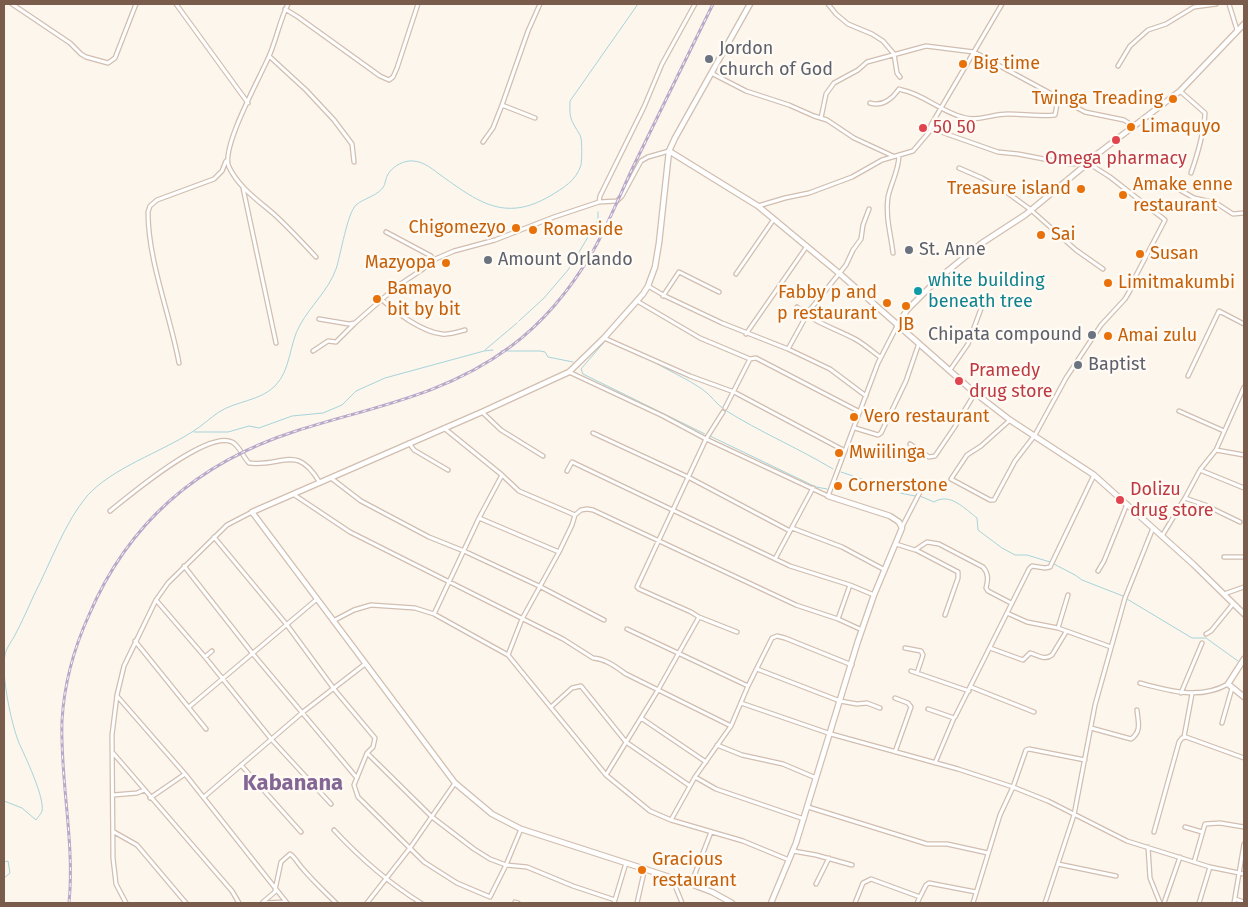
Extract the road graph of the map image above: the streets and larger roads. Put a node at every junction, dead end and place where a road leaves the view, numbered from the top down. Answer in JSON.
{"nodes":[{"id":1,"x":12,"y":4,"type":"edge"},
{"id":2,"x":136,"y":4,"type":"edge"},
{"id":3,"x":176,"y":4,"type":"edge"},
{"id":4,"x":288,"y":4,"type":"edge"},
{"id":5,"x":418,"y":4,"type":"edge"},
{"id":6,"x":540,"y":4,"type":"edge"},
{"id":7,"x":695,"y":4,"type":"edge"},
{"id":8,"x":750,"y":4,"type":"edge"},
{"id":9,"x":828,"y":4,"type":"edge"},
{"id":10,"x":1002,"y":4,"type":"edge"},
{"id":11,"x":1190,"y":4,"type":"edge"},
{"id":12,"x":1216,"y":4,"type":"edge"},
{"id":13,"x":1229,"y":4,"type":"edge"},
{"id":14,"x":1194,"y":7,"type":"junction"},
{"id":15,"x":285,"y":9,"type":"junction"},
{"id":16,"x":1244,"y":24,"type":"edge"},
{"id":17,"x":1237,"y":30,"type":"junction"},
{"id":18,"x":974,"y":52,"type":"junction"},
{"id":19,"x":894,"y":54,"type":"junction"},
{"id":20,"x":269,"y":56,"type":"junction"},
{"id":21,"x":1118,"y":66,"type":"dead end"},
{"id":22,"x":712,"y":70,"type":"junction"},
{"id":23,"x":900,"y":77,"type":"dead end"},
{"id":24,"x":1180,"y":91,"type":"junction"},
{"id":25,"x":1058,"y":98,"type":"junction"},
{"id":26,"x":248,"y":103,"type":"junction"},
{"id":27,"x":870,"y":103,"type":"dead end"},
{"id":28,"x":502,"y":105,"type":"junction"},
{"id":29,"x":941,"y":109,"type":"junction"},
{"id":30,"x":535,"y":118,"type":"dead end"},
{"id":31,"x":821,"y":118,"type":"junction"},
{"id":32,"x":931,"y":125,"type":"junction"},
{"id":33,"x":1133,"y":126,"type":"junction"},
{"id":34,"x":483,"y":142,"type":"dead end"},
{"id":35,"x":670,"y":151,"type":"junction"},
{"id":36,"x":899,"y":155,"type":"junction"},
{"id":37,"x":893,"y":156,"type":"junction"},
{"id":38,"x":226,"y":161,"type":"junction"},
{"id":39,"x":354,"y":162,"type":"dead end"},
{"id":40,"x":1088,"y":163,"type":"junction"},
{"id":41,"x":959,"y":168,"type":"dead end"},
{"id":42,"x":1191,"y":173,"type":"dead end"},
{"id":43,"x":243,"y":188,"type":"junction"},
{"id":44,"x":1180,"y":190,"type":"dead end"},
{"id":45,"x":599,"y":202,"type":"junction"},
{"id":46,"x":758,"y":206,"type":"junction"},
{"id":47,"x":869,"y":209,"type":"dead end"},
{"id":48,"x":1031,"y":210,"type":"junction"},
{"id":49,"x":1244,"y":213,"type":"edge"},
{"id":50,"x":774,"y":219,"type":"junction"},
{"id":51,"x":386,"y":232,"type":"dead end"},
{"id":52,"x":806,"y":246,"type":"junction"},
{"id":53,"x":893,"y":253,"type":"dead end"},
{"id":54,"x":316,"y":257,"type":"dead end"},
{"id":55,"x":433,"y":260,"type":"junction"},
{"id":56,"x":1103,"y":269,"type":"dead end"},
{"id":57,"x":736,"y":274,"type":"dead end"},
{"id":58,"x":840,"y":274,"type":"junction"},
{"id":59,"x":648,"y":286,"type":"junction"},
{"id":60,"x":719,"y":292,"type":"dead end"},
{"id":61,"x":663,"y":296,"type":"junction"},
{"id":62,"x":381,"y":299,"type":"junction"},
{"id":63,"x":637,"y":301,"type":"junction"},
{"id":64,"x":982,"y":306,"type":"dead end"},
{"id":65,"x":797,"y":307,"type":"dead end"},
{"id":66,"x":808,"y":316,"type":"junction"},
{"id":67,"x":319,"y":319,"type":"dead end"},
{"id":68,"x":355,"y":323,"type":"junction"},
{"id":69,"x":1244,"y":324,"type":"edge"},
{"id":70,"x":897,"y":326,"type":"junction"},
{"id":71,"x":465,"y":330,"type":"dead end"},
{"id":72,"x":746,"y":334,"type":"junction"},
{"id":73,"x":604,"y":338,"type":"junction"},
{"id":74,"x":276,"y":343,"type":"dead end"},
{"id":75,"x":919,"y":343,"type":"junction"},
{"id":76,"x":788,"y":349,"type":"junction"},
{"id":77,"x":313,"y":351,"type":"dead end"},
{"id":78,"x":880,"y":357,"type":"junction"},
{"id":79,"x":750,"y":359,"type":"junction"},
{"id":80,"x":179,"y":363,"type":"dead end"},
{"id":81,"x":950,"y":370,"type":"junction"},
{"id":82,"x":569,"y":372,"type":"junction"},
{"id":83,"x":1188,"y":376,"type":"dead end"},
{"id":84,"x":1244,"y":387,"type":"edge"},
{"id":85,"x":734,"y":392,"type":"junction"},
{"id":86,"x":975,"y":393,"type":"junction"},
{"id":87,"x":866,"y":396,"type":"junction"},
{"id":88,"x":725,"y":408,"type":"dead end"},
{"id":89,"x":1179,"y":410,"type":"dead end"},
{"id":90,"x":482,"y":412,"type":"junction"},
{"id":91,"x":722,"y":412,"type":"dead end"},
{"id":92,"x":860,"y":412,"type":"junction"},
{"id":93,"x":1010,"y":420,"type":"junction"},
{"id":94,"x":444,"y":428,"type":"junction"},
{"id":95,"x":855,"y":428,"type":"junction"},
{"id":96,"x":1224,"y":432,"type":"junction"},
{"id":97,"x":593,"y":433,"type":"dead end"},
{"id":98,"x":1035,"y":435,"type":"junction"},
{"id":99,"x":706,"y":439,"type":"junction"},
{"id":100,"x":408,"y":443,"type":"junction"},
{"id":101,"x":910,"y":444,"type":"dead end"},
{"id":102,"x":1216,"y":450,"type":"junction"},
{"id":103,"x":845,"y":451,"type":"junction"},
{"id":104,"x":543,"y":456,"type":"dead end"},
{"id":105,"x":1244,"y":456,"type":"edge"},
{"id":106,"x":448,"y":470,"type":"dead end"},
{"id":107,"x":1200,"y":470,"type":"junction"},
{"id":108,"x":567,"y":471,"type":"dead end"},
{"id":109,"x":1094,"y":474,"type":"junction"},
{"id":110,"x":502,"y":475,"type":"junction"},
{"id":111,"x":688,"y":477,"type":"junction"},
{"id":112,"x":331,"y":478,"type":"junction"},
{"id":113,"x":320,"y":483,"type":"junction"},
{"id":114,"x":813,"y":488,"type":"junction"},
{"id":115,"x":1244,"y":488,"type":"edge"},
{"id":116,"x":921,"y":490,"type":"dead end"},
{"id":117,"x":293,"y":494,"type":"junction"},
{"id":118,"x":828,"y":496,"type":"junction"},
{"id":119,"x":1185,"y":498,"type":"junction"},
{"id":120,"x":1128,"y":504,"type":"junction"},
{"id":121,"x":673,"y":509,"type":"junction"},
{"id":122,"x":110,"y":511,"type":"dead end"},
{"id":123,"x":252,"y":512,"type":"junction"},
{"id":124,"x":575,"y":515,"type":"junction"},
{"id":125,"x":479,"y":518,"type":"junction"},
{"id":126,"x":1240,"y":522,"type":"dead end"},
{"id":127,"x":902,"y":528,"type":"junction"},
{"id":128,"x":1153,"y":528,"type":"junction"},
{"id":129,"x":791,"y":529,"type":"junction"},
{"id":130,"x":1162,"y":536,"type":"junction"},
{"id":131,"x":214,"y":538,"type":"junction"},
{"id":132,"x":658,"y":541,"type":"junction"},
{"id":133,"x":896,"y":544,"type":"junction"},
{"id":134,"x":915,"y":550,"type":"junction"},
{"id":135,"x":464,"y":551,"type":"junction"},
{"id":136,"x":559,"y":552,"type":"junction"},
{"id":137,"x":1224,"y":557,"type":"dead end"},
{"id":138,"x":1244,"y":557,"type":"edge"},
{"id":139,"x":775,"y":558,"type":"junction"},
{"id":140,"x":184,"y":566,"type":"junction"},
{"id":141,"x":885,"y":570,"type":"junction"},
{"id":142,"x":1098,"y":571,"type":"dead end"},
{"id":143,"x":449,"y":582,"type":"junction"},
{"id":144,"x":850,"y":585,"type":"junction"},
{"id":145,"x":539,"y":586,"type":"junction"},
{"id":146,"x":1244,"y":587,"type":"edge"},
{"id":147,"x":1224,"y":594,"type":"junction"},
{"id":148,"x":874,"y":595,"type":"junction"},
{"id":149,"x":1068,"y":595,"type":"dead end"},
{"id":150,"x":317,"y":599,"type":"junction"},
{"id":151,"x":156,"y":600,"type":"junction"},
{"id":152,"x":1012,"y":603,"type":"junction"},
{"id":153,"x":1233,"y":604,"type":"junction"},
{"id":154,"x":1007,"y":612,"type":"junction"},
{"id":155,"x":434,"y":614,"type":"junction"},
{"id":156,"x":1244,"y":614,"type":"edge"},
{"id":157,"x":945,"y":615,"type":"dead end"},
{"id":158,"x":699,"y":617,"type":"junction"},
{"id":159,"x":522,"y":619,"type":"junction"},
{"id":160,"x":838,"y":619,"type":"junction"},
{"id":161,"x":604,"y":620,"type":"dead end"},
{"id":162,"x":333,"y":621,"type":"junction"},
{"id":163,"x":287,"y":625,"type":"junction"},
{"id":164,"x":1058,"y":628,"type":"junction"},
{"id":165,"x":627,"y":629,"type":"dead end"},
{"id":166,"x":862,"y":630,"type":"junction"},
{"id":167,"x":737,"y":632,"type":"dead end"},
{"id":168,"x":1066,"y":632,"type":"junction"},
{"id":169,"x":1206,"y":634,"type":"dead end"},
{"id":170,"x":135,"y":642,"type":"junction"},
{"id":171,"x":1202,"y":643,"type":"dead end"},
{"id":172,"x":1112,"y":647,"type":"junction"},
{"id":173,"x":905,"y":648,"type":"dead end"},
{"id":174,"x":990,"y":648,"type":"junction"},
{"id":175,"x":212,"y":651,"type":"dead end"},
{"id":176,"x":678,"y":653,"type":"junction"},
{"id":177,"x":253,"y":654,"type":"junction"},
{"id":178,"x":508,"y":655,"type":"junction"},
{"id":179,"x":205,"y":657,"type":"junction"},
{"id":180,"x":1244,"y":659,"type":"edge"},
{"id":181,"x":365,"y":664,"type":"junction"},
{"id":182,"x":852,"y":664,"type":"junction"},
{"id":183,"x":757,"y":669,"type":"junction"},
{"id":184,"x":911,"y":670,"type":"dead end"},
{"id":185,"x":917,"y":673,"type":"junction"},
{"id":186,"x":222,"y":679,"type":"junction"},
{"id":187,"x":1140,"y":683,"type":"dead end"},
{"id":188,"x":748,"y":686,"type":"junction"},
{"id":189,"x":1230,"y":686,"type":"junction"},
{"id":190,"x":334,"y":689,"type":"junction"},
{"id":191,"x":970,"y":689,"type":"junction"},
{"id":192,"x":658,"y":690,"type":"junction"},
{"id":193,"x":1181,"y":693,"type":"junction"},
{"id":194,"x":1192,"y":694,"type":"junction"},
{"id":195,"x":117,"y":695,"type":"junction"},
{"id":196,"x":1244,"y":697,"type":"edge"},
{"id":197,"x":895,"y":698,"type":"dead end"},
{"id":198,"x":840,"y":701,"type":"junction"},
{"id":199,"x":741,"y":703,"type":"junction"},
{"id":200,"x":188,"y":707,"type":"junction"},
{"id":201,"x":550,"y":707,"type":"junction"},
{"id":202,"x":880,"y":708,"type":"dead end"},
{"id":203,"x":928,"y":709,"type":"dead end"},
{"id":204,"x":1137,"y":710,"type":"dead end"},
{"id":205,"x":303,"y":712,"type":"junction"},
{"id":206,"x":1034,"y":712,"type":"dead end"},
{"id":207,"x":641,"y":718,"type":"junction"},
{"id":208,"x":954,"y":718,"type":"junction"},
{"id":209,"x":1222,"y":724,"type":"dead end"},
{"id":210,"x":731,"y":726,"type":"junction"},
{"id":211,"x":206,"y":728,"type":"dead end"},
{"id":212,"x":1091,"y":728,"type":"junction"},
{"id":213,"x":830,"y":734,"type":"junction"},
{"id":214,"x":1184,"y":737,"type":"junction"},
{"id":215,"x":272,"y":740,"type":"junction"},
{"id":216,"x":626,"y":742,"type":"junction"},
{"id":217,"x":717,"y":745,"type":"junction"},
{"id":218,"x":895,"y":752,"type":"junction"},
{"id":219,"x":112,"y":753,"type":"junction"},
{"id":220,"x":367,"y":753,"type":"junction"},
{"id":221,"x":1244,"y":758,"type":"edge"},
{"id":222,"x":1085,"y":760,"type":"junction"},
{"id":223,"x":706,"y":762,"type":"junction"},
{"id":224,"x":935,"y":763,"type":"junction"},
{"id":225,"x":242,"y":765,"type":"junction"},
{"id":226,"x":185,"y":774,"type":"junction"},
{"id":227,"x":606,"y":775,"type":"junction"},
{"id":228,"x":695,"y":777,"type":"junction"},
{"id":229,"x":357,"y":778,"type":"junction"},
{"id":230,"x":817,"y":779,"type":"junction"},
{"id":231,"x":455,"y":784,"type":"junction"},
{"id":232,"x":690,"y":786,"type":"junction"},
{"id":233,"x":1013,"y":787,"type":"junction"},
{"id":234,"x":144,"y":790,"type":"junction"},
{"id":235,"x":113,"y":795,"type":"junction"},
{"id":236,"x":204,"y":797,"type":"junction"},
{"id":237,"x":150,"y":798,"type":"junction"},
{"id":238,"x":331,"y":804,"type":"dead end"},
{"id":239,"x":808,"y":807,"type":"junction"},
{"id":240,"x":1074,"y":815,"type":"junction"},
{"id":241,"x":432,"y":816,"type":"junction"},
{"id":242,"x":804,"y":819,"type":"junction"},
{"id":243,"x":671,"y":820,"type":"junction"},
{"id":244,"x":1185,"y":827,"type":"dead end"},
{"id":245,"x":1244,"y":827,"type":"edge"},
{"id":246,"x":521,"y":829,"type":"junction"},
{"id":247,"x":334,"y":830,"type":"dead end"},
{"id":248,"x":114,"y":832,"type":"junction"},
{"id":249,"x":301,"y":832,"type":"dead end"},
{"id":250,"x":711,"y":832,"type":"junction"},
{"id":251,"x":1154,"y":832,"type":"dead end"},
{"id":252,"x":1202,"y":832,"type":"junction"},
{"id":253,"x":1244,"y":844,"type":"edge"},
{"id":254,"x":1148,"y":847,"type":"junction"},
{"id":255,"x":410,"y":848,"type":"junction"},
{"id":256,"x":794,"y":851,"type":"junction"},
{"id":257,"x":988,"y":853,"type":"junction"},
{"id":258,"x":829,"y":858,"type":"junction"},
{"id":259,"x":1180,"y":858,"type":"junction"},
{"id":260,"x":789,"y":860,"type":"junction"},
{"id":261,"x":1194,"y":862,"type":"junction"},
{"id":262,"x":626,"y":863,"type":"junction"},
{"id":263,"x":852,"y":864,"type":"dead end"},
{"id":264,"x":1058,"y":864,"type":"junction"},
{"id":265,"x":506,"y":865,"type":"junction"},
{"id":266,"x":1210,"y":867,"type":"junction"},
{"id":267,"x":645,"y":868,"type":"junction"},
{"id":268,"x":1239,"y":872,"type":"junction"},
{"id":269,"x":1244,"y":874,"type":"edge"},
{"id":270,"x":1116,"y":876,"type":"dead end"},
{"id":271,"x":672,"y":877,"type":"junction"},
{"id":272,"x":386,"y":879,"type":"junction"},
{"id":273,"x":691,"y":884,"type":"junction"},
{"id":274,"x":816,"y":884,"type":"dead end"},
{"id":275,"x":275,"y":890,"type":"junction"},
{"id":276,"x":976,"y":892,"type":"junction"},
{"id":277,"x":920,"y":897,"type":"junction"},
{"id":278,"x":1234,"y":901,"type":"edge"},
{"id":279,"x":286,"y":902,"type":"edge"},
{"id":280,"x":615,"y":902,"type":"edge"},
{"id":281,"x":1244,"y":902,"type":"edge"},
{"id":282,"x":126,"y":903,"type":"edge"},
{"id":283,"x":186,"y":903,"type":"edge"},
{"id":284,"x":240,"y":903,"type":"edge"},
{"id":285,"x":263,"y":903,"type":"edge"},
{"id":286,"x":336,"y":903,"type":"edge"},
{"id":287,"x":367,"y":903,"type":"edge"},
{"id":288,"x":421,"y":903,"type":"edge"},
{"id":289,"x":637,"y":903,"type":"edge"},
{"id":290,"x":682,"y":903,"type":"edge"},
{"id":291,"x":732,"y":903,"type":"edge"},
{"id":292,"x":771,"y":903,"type":"edge"},
{"id":293,"x":855,"y":903,"type":"edge"},
{"id":294,"x":917,"y":903,"type":"edge"},
{"id":295,"x":973,"y":903,"type":"edge"},
{"id":296,"x":1045,"y":903,"type":"edge"},
{"id":297,"x":1160,"y":903,"type":"edge"},
{"id":298,"x":1164,"y":903,"type":"edge"},
{"id":299,"x":1199,"y":903,"type":"edge"}],
"edges":[{"from":1,"to":2,"type":"street"},
{"from":3,"to":26,"type":"street"},
{"from":4,"to":15,"type":"street"},
{"from":5,"to":15,"type":"street"},
{"from":6,"to":28,"type":"street"},
{"from":7,"to":45,"type":"street"},
{"from":8,"to":22,"type":"street"},
{"from":9,"to":19,"type":"street"},
{"from":10,"to":18,"type":"street"},
{"from":11,"to":14,"type":"street"},
{"from":12,"to":14,"type":"street"},
{"from":13,"to":17,"type":"street"},
{"from":14,"to":21,"type":"street"},
{"from":15,"to":20,"type":"street"},
{"from":16,"to":17,"type":"street"},
{"from":17,"to":24,"type":"street"},
{"from":18,"to":19,"type":"street"},
{"from":18,"to":25,"type":"street"},
{"from":18,"to":29,"type":"street"},
{"from":19,"to":23,"type":"street"},
{"from":19,"to":31,"type":"street"},
{"from":20,"to":26,"type":"street"},
{"from":20,"to":39,"type":"street"},
{"from":22,"to":31,"type":"street"},
{"from":22,"to":35,"type":"street"},
{"from":24,"to":33,"type":"street"},
{"from":24,"to":42,"type":"street"},
{"from":25,"to":29,"type":"street"},
{"from":25,"to":33,"type":"street"},
{"from":26,"to":38,"type":"street"},
{"from":27,"to":29,"type":"street"},
{"from":28,"to":30,"type":"street"},
{"from":28,"to":34,"type":"street"},
{"from":29,"to":32,"type":"street"},
{"from":31,"to":37,"type":"street"},
{"from":32,"to":36,"type":"street"},
{"from":32,"to":40,"type":"street"},
{"from":33,"to":40,"type":"street"},
{"from":35,"to":45,"type":"street"},
{"from":35,"to":46,"type":"street"},
{"from":35,"to":59,"type":"street"},
{"from":36,"to":37,"type":"street"},
{"from":36,"to":53,"type":"street"},
{"from":37,"to":46,"type":"street"},
{"from":38,"to":43,"type":"street"},
{"from":38,"to":80,"type":"street"},
{"from":40,"to":48,"type":"street"},
{"from":40,"to":98,"type":"street"},
{"from":41,"to":48,"type":"street"},
{"from":43,"to":54,"type":"street"},
{"from":43,"to":74,"type":"street"},
{"from":44,"to":49,"type":"street"},
{"from":45,"to":55,"type":"street"},
{"from":46,"to":50,"type":"street"},
{"from":47,"to":58,"type":"street"},
{"from":48,"to":56,"type":"street"},
{"from":48,"to":70,"type":"street"},
{"from":50,"to":52,"type":"street"},
{"from":50,"to":57,"type":"street"},
{"from":51,"to":55,"type":"street"},
{"from":52,"to":58,"type":"street"},
{"from":52,"to":72,"type":"street"},
{"from":55,"to":62,"type":"street"},
{"from":58,"to":66,"type":"street"},
{"from":58,"to":70,"type":"street"},
{"from":59,"to":61,"type":"street"},
{"from":59,"to":63,"type":"street"},
{"from":60,"to":61,"type":"street"},
{"from":61,"to":72,"type":"street"},
{"from":62,"to":68,"type":"street"},
{"from":62,"to":71,"type":"street"},
{"from":63,"to":73,"type":"street"},
{"from":63,"to":79,"type":"street"},
{"from":64,"to":81,"type":"street"},
{"from":65,"to":66,"type":"street"},
{"from":66,"to":76,"type":"street"},
{"from":66,"to":78,"type":"street"},
{"from":67,"to":68,"type":"street"},
{"from":68,"to":77,"type":"street"},
{"from":69,"to":83,"type":"street"},
{"from":70,"to":75,"type":"street"},
{"from":70,"to":78,"type":"street"},
{"from":72,"to":76,"type":"street"},
{"from":73,"to":82,"type":"street"},
{"from":73,"to":85,"type":"street"},
{"from":75,"to":81,"type":"street"},
{"from":75,"to":95,"type":"street"},
{"from":76,"to":87,"type":"street"},
{"from":78,"to":87,"type":"street"},
{"from":79,"to":85,"type":"street"},
{"from":79,"to":92,"type":"street"},
{"from":81,"to":86,"type":"street"},
{"from":82,"to":90,"type":"street"},
{"from":82,"to":99,"type":"street"},
{"from":84,"to":96,"type":"street"},
{"from":85,"to":88,"type":"street"},
{"from":85,"to":103,"type":"street"},
{"from":86,"to":93,"type":"street"},
{"from":86,"to":101,"type":"street"},
{"from":87,"to":92,"type":"street"},
{"from":89,"to":96,"type":"street"},
{"from":90,"to":94,"type":"street"},
{"from":90,"to":104,"type":"street"},
{"from":91,"to":99,"type":"street"},
{"from":92,"to":95,"type":"street"},
{"from":93,"to":98,"type":"street"},
{"from":93,"to":98,"type":"street"},
{"from":94,"to":100,"type":"street"},
{"from":94,"to":110,"type":"street"},
{"from":95,"to":103,"type":"street"},
{"from":96,"to":102,"type":"street"},
{"from":97,"to":111,"type":"street"},
{"from":98,"to":109,"type":"street"},
{"from":99,"to":111,"type":"street"},
{"from":99,"to":114,"type":"street"},
{"from":100,"to":106,"type":"street"},
{"from":100,"to":112,"type":"street"},
{"from":102,"to":105,"type":"street"},
{"from":102,"to":107,"type":"street"},
{"from":103,"to":118,"type":"street"},
{"from":107,"to":115,"type":"street"},
{"from":107,"to":119,"type":"street"},
{"from":108,"to":121,"type":"street"},
{"from":109,"to":120,"type":"street"},
{"from":109,"to":152,"type":"street"},
{"from":110,"to":124,"type":"street"},
{"from":110,"to":125,"type":"street"},
{"from":111,"to":121,"type":"street"},
{"from":111,"to":129,"type":"street"},
{"from":112,"to":113,"type":"street"},
{"from":112,"to":135,"type":"street"},
{"from":113,"to":117,"type":"street"},
{"from":113,"to":122,"type":"street"},
{"from":114,"to":118,"type":"street"},
{"from":114,"to":129,"type":"street"},
{"from":116,"to":127,"type":"street"},
{"from":117,"to":123,"type":"street"},
{"from":117,"to":143,"type":"street"},
{"from":118,"to":127,"type":"street"},
{"from":119,"to":126,"type":"street"},
{"from":119,"to":130,"type":"street"},
{"from":120,"to":128,"type":"street"},
{"from":120,"to":142,"type":"street"},
{"from":121,"to":132,"type":"street"},
{"from":121,"to":139,"type":"street"},
{"from":123,"to":131,"type":"street"},
{"from":123,"to":150,"type":"street"},
{"from":124,"to":132,"type":"street"},
{"from":124,"to":136,"type":"street"},
{"from":125,"to":135,"type":"street"},
{"from":125,"to":136,"type":"street"},
{"from":127,"to":133,"type":"street"},
{"from":128,"to":130,"type":"street"},
{"from":128,"to":172,"type":"street"},
{"from":129,"to":139,"type":"street"},
{"from":129,"to":141,"type":"street"},
{"from":130,"to":147,"type":"street"},
{"from":131,"to":140,"type":"street"},
{"from":131,"to":163,"type":"street"},
{"from":132,"to":158,"type":"street"},
{"from":132,"to":160,"type":"street"},
{"from":133,"to":134,"type":"street"},
{"from":133,"to":141,"type":"street"},
{"from":134,"to":152,"type":"street"},
{"from":134,"to":157,"type":"street"},
{"from":135,"to":143,"type":"street"},
{"from":135,"to":145,"type":"street"},
{"from":136,"to":145,"type":"street"},
{"from":137,"to":138,"type":"street"},
{"from":139,"to":144,"type":"street"},
{"from":140,"to":151,"type":"street"},
{"from":140,"to":177,"type":"street"},
{"from":141,"to":148,"type":"street"},
{"from":143,"to":155,"type":"street"},
{"from":143,"to":159,"type":"street"},
{"from":144,"to":148,"type":"street"},
{"from":144,"to":160,"type":"street"},
{"from":145,"to":159,"type":"street"},
{"from":145,"to":161,"type":"street"},
{"from":146,"to":147,"type":"street"},
{"from":147,"to":153,"type":"street"},
{"from":148,"to":166,"type":"street"},
{"from":149,"to":164,"type":"street"},
{"from":150,"to":162,"type":"street"},
{"from":150,"to":163,"type":"street"},
{"from":151,"to":170,"type":"street"},
{"from":151,"to":179,"type":"street"},
{"from":152,"to":154,"type":"street"},
{"from":153,"to":156,"type":"street"},
{"from":153,"to":169,"type":"street"},
{"from":154,"to":164,"type":"street"},
{"from":154,"to":174,"type":"street"},
{"from":155,"to":162,"type":"street"},
{"from":155,"to":178,"type":"street"},
{"from":158,"to":167,"type":"street"},
{"from":158,"to":176,"type":"street"},
{"from":159,"to":178,"type":"street"},
{"from":159,"to":192,"type":"street"},
{"from":160,"to":166,"type":"street"},
{"from":162,"to":181,"type":"street"},
{"from":163,"to":177,"type":"street"},
{"from":163,"to":190,"type":"street"},
{"from":164,"to":168,"type":"street"},
{"from":165,"to":176,"type":"street"},
{"from":166,"to":182,"type":"street"},
{"from":168,"to":172,"type":"street"},
{"from":168,"to":174,"type":"street"},
{"from":170,"to":195,"type":"street"},
{"from":170,"to":200,"type":"street"},
{"from":171,"to":193,"type":"street"},
{"from":172,"to":212,"type":"street"},
{"from":173,"to":185,"type":"street"},
{"from":174,"to":191,"type":"street"},
{"from":175,"to":179,"type":"street"},
{"from":176,"to":188,"type":"street"},
{"from":176,"to":192,"type":"street"},
{"from":177,"to":186,"type":"street"},
{"from":177,"to":205,"type":"street"},
{"from":178,"to":201,"type":"street"},
{"from":179,"to":186,"type":"street"},
{"from":180,"to":189,"type":"street"},
{"from":181,"to":190,"type":"street"},
{"from":181,"to":231,"type":"street"},
{"from":182,"to":183,"type":"street"},
{"from":182,"to":198,"type":"street"},
{"from":183,"to":188,"type":"street"},
{"from":183,"to":198,"type":"street"},
{"from":184,"to":185,"type":"street"},
{"from":185,"to":191,"type":"street"},
{"from":186,"to":200,"type":"street"},
{"from":186,"to":215,"type":"street"},
{"from":187,"to":193,"type":"street"},
{"from":188,"to":199,"type":"street"},
{"from":189,"to":194,"type":"street"},
{"from":189,"to":196,"type":"street"},
{"from":189,"to":209,"type":"street"},
{"from":190,"to":205,"type":"street"},
{"from":190,"to":220,"type":"street"},
{"from":191,"to":206,"type":"street"},
{"from":191,"to":208,"type":"street"},
{"from":192,"to":207,"type":"street"},
{"from":192,"to":210,"type":"street"},
{"from":193,"to":194,"type":"street"},
{"from":194,"to":214,"type":"street"},
{"from":195,"to":219,"type":"street"},
{"from":195,"to":226,"type":"street"},
{"from":197,"to":218,"type":"street"},
{"from":198,"to":202,"type":"street"},
{"from":198,"to":213,"type":"street"},
{"from":199,"to":210,"type":"street"},
{"from":199,"to":213,"type":"street"},
{"from":200,"to":211,"type":"street"},
{"from":201,"to":216,"type":"street"},
{"from":201,"to":227,"type":"street"},
{"from":203,"to":208,"type":"street"},
{"from":204,"to":212,"type":"street"},
{"from":205,"to":215,"type":"street"},
{"from":205,"to":229,"type":"street"},
{"from":207,"to":216,"type":"street"},
{"from":207,"to":223,"type":"street"},
{"from":208,"to":224,"type":"street"},
{"from":210,"to":217,"type":"street"},
{"from":212,"to":222,"type":"street"},
{"from":213,"to":218,"type":"street"},
{"from":213,"to":230,"type":"street"},
{"from":214,"to":221,"type":"street"},
{"from":214,"to":251,"type":"street"},
{"from":215,"to":225,"type":"street"},
{"from":215,"to":238,"type":"street"},
{"from":216,"to":227,"type":"street"},
{"from":216,"to":232,"type":"street"},
{"from":217,"to":223,"type":"street"},
{"from":217,"to":230,"type":"street"},
{"from":218,"to":224,"type":"street"},
{"from":219,"to":234,"type":"street"},
{"from":219,"to":235,"type":"street"},
{"from":220,"to":229,"type":"street"},
{"from":220,"to":241,"type":"street"},
{"from":222,"to":233,"type":"street"},
{"from":222,"to":240,"type":"street"},
{"from":223,"to":228,"type":"street"},
{"from":224,"to":233,"type":"street"},
{"from":225,"to":236,"type":"street"},
{"from":225,"to":249,"type":"street"},
{"from":226,"to":236,"type":"street"},
{"from":226,"to":237,"type":"street"},
{"from":227,"to":243,"type":"street"},
{"from":228,"to":232,"type":"street"},
{"from":228,"to":242,"type":"street"},
{"from":229,"to":255,"type":"street"},
{"from":230,"to":239,"type":"street"},
{"from":231,"to":241,"type":"street"},
{"from":231,"to":246,"type":"street"},
{"from":232,"to":243,"type":"street"},
{"from":233,"to":240,"type":"street"},
{"from":233,"to":257,"type":"street"},
{"from":234,"to":235,"type":"street"},
{"from":234,"to":237,"type":"street"},
{"from":235,"to":248,"type":"street"},
{"from":236,"to":275,"type":"street"},
{"from":237,"to":284,"type":"street"},
{"from":239,"to":242,"type":"street"},
{"from":239,"to":257,"type":"street"},
{"from":240,"to":254,"type":"street"},
{"from":240,"to":264,"type":"street"},
{"from":241,"to":255,"type":"street"},
{"from":241,"to":265,"type":"street"},
{"from":242,"to":256,"type":"street"},
{"from":243,"to":250,"type":"street"},
{"from":244,"to":252,"type":"street"},
{"from":245,"to":252,"type":"street"},
{"from":246,"to":262,"type":"street"},
{"from":246,"to":265,"type":"street"},
{"from":247,"to":272,"type":"street"},
{"from":248,"to":282,"type":"street"},
{"from":248,"to":283,"type":"street"},
{"from":250,"to":260,"type":"street"},
{"from":250,"to":273,"type":"street"},
{"from":252,"to":261,"type":"street"},
{"from":253,"to":268,"type":"street"},
{"from":254,"to":259,"type":"street"},
{"from":254,"to":297,"type":"street"},
{"from":255,"to":265,"type":"street"},
{"from":255,"to":272,"type":"street"},
{"from":256,"to":258,"type":"street"},
{"from":256,"to":260,"type":"street"},
{"from":257,"to":276,"type":"street"},
{"from":258,"to":263,"type":"street"},
{"from":258,"to":274,"type":"street"},
{"from":259,"to":261,"type":"street"},
{"from":259,"to":298,"type":"street"},
{"from":260,"to":292,"type":"street"},
{"from":261,"to":266,"type":"street"},
{"from":262,"to":267,"type":"street"},
{"from":262,"to":280,"type":"street"},
{"from":264,"to":270,"type":"street"},
{"from":264,"to":296,"type":"street"},
{"from":265,"to":280,"type":"street"},
{"from":266,"to":268,"type":"street"},
{"from":266,"to":299,"type":"street"},
{"from":267,"to":271,"type":"street"},
{"from":267,"to":289,"type":"street"},
{"from":268,"to":269,"type":"street"},
{"from":268,"to":278,"type":"street"},
{"from":271,"to":273,"type":"street"},
{"from":271,"to":290,"type":"street"},
{"from":272,"to":287,"type":"street"},
{"from":272,"to":288,"type":"street"},
{"from":273,"to":291,"type":"street"},
{"from":275,"to":279,"type":"street"},
{"from":275,"to":285,"type":"street"},
{"from":275,"to":286,"type":"street"},
{"from":276,"to":277,"type":"street"},
{"from":276,"to":295,"type":"street"},
{"from":277,"to":293,"type":"street"},
{"from":277,"to":294,"type":"street"},
{"from":278,"to":281,"type":"street"},
{"from":279,"to":285,"type":"street"}]}
